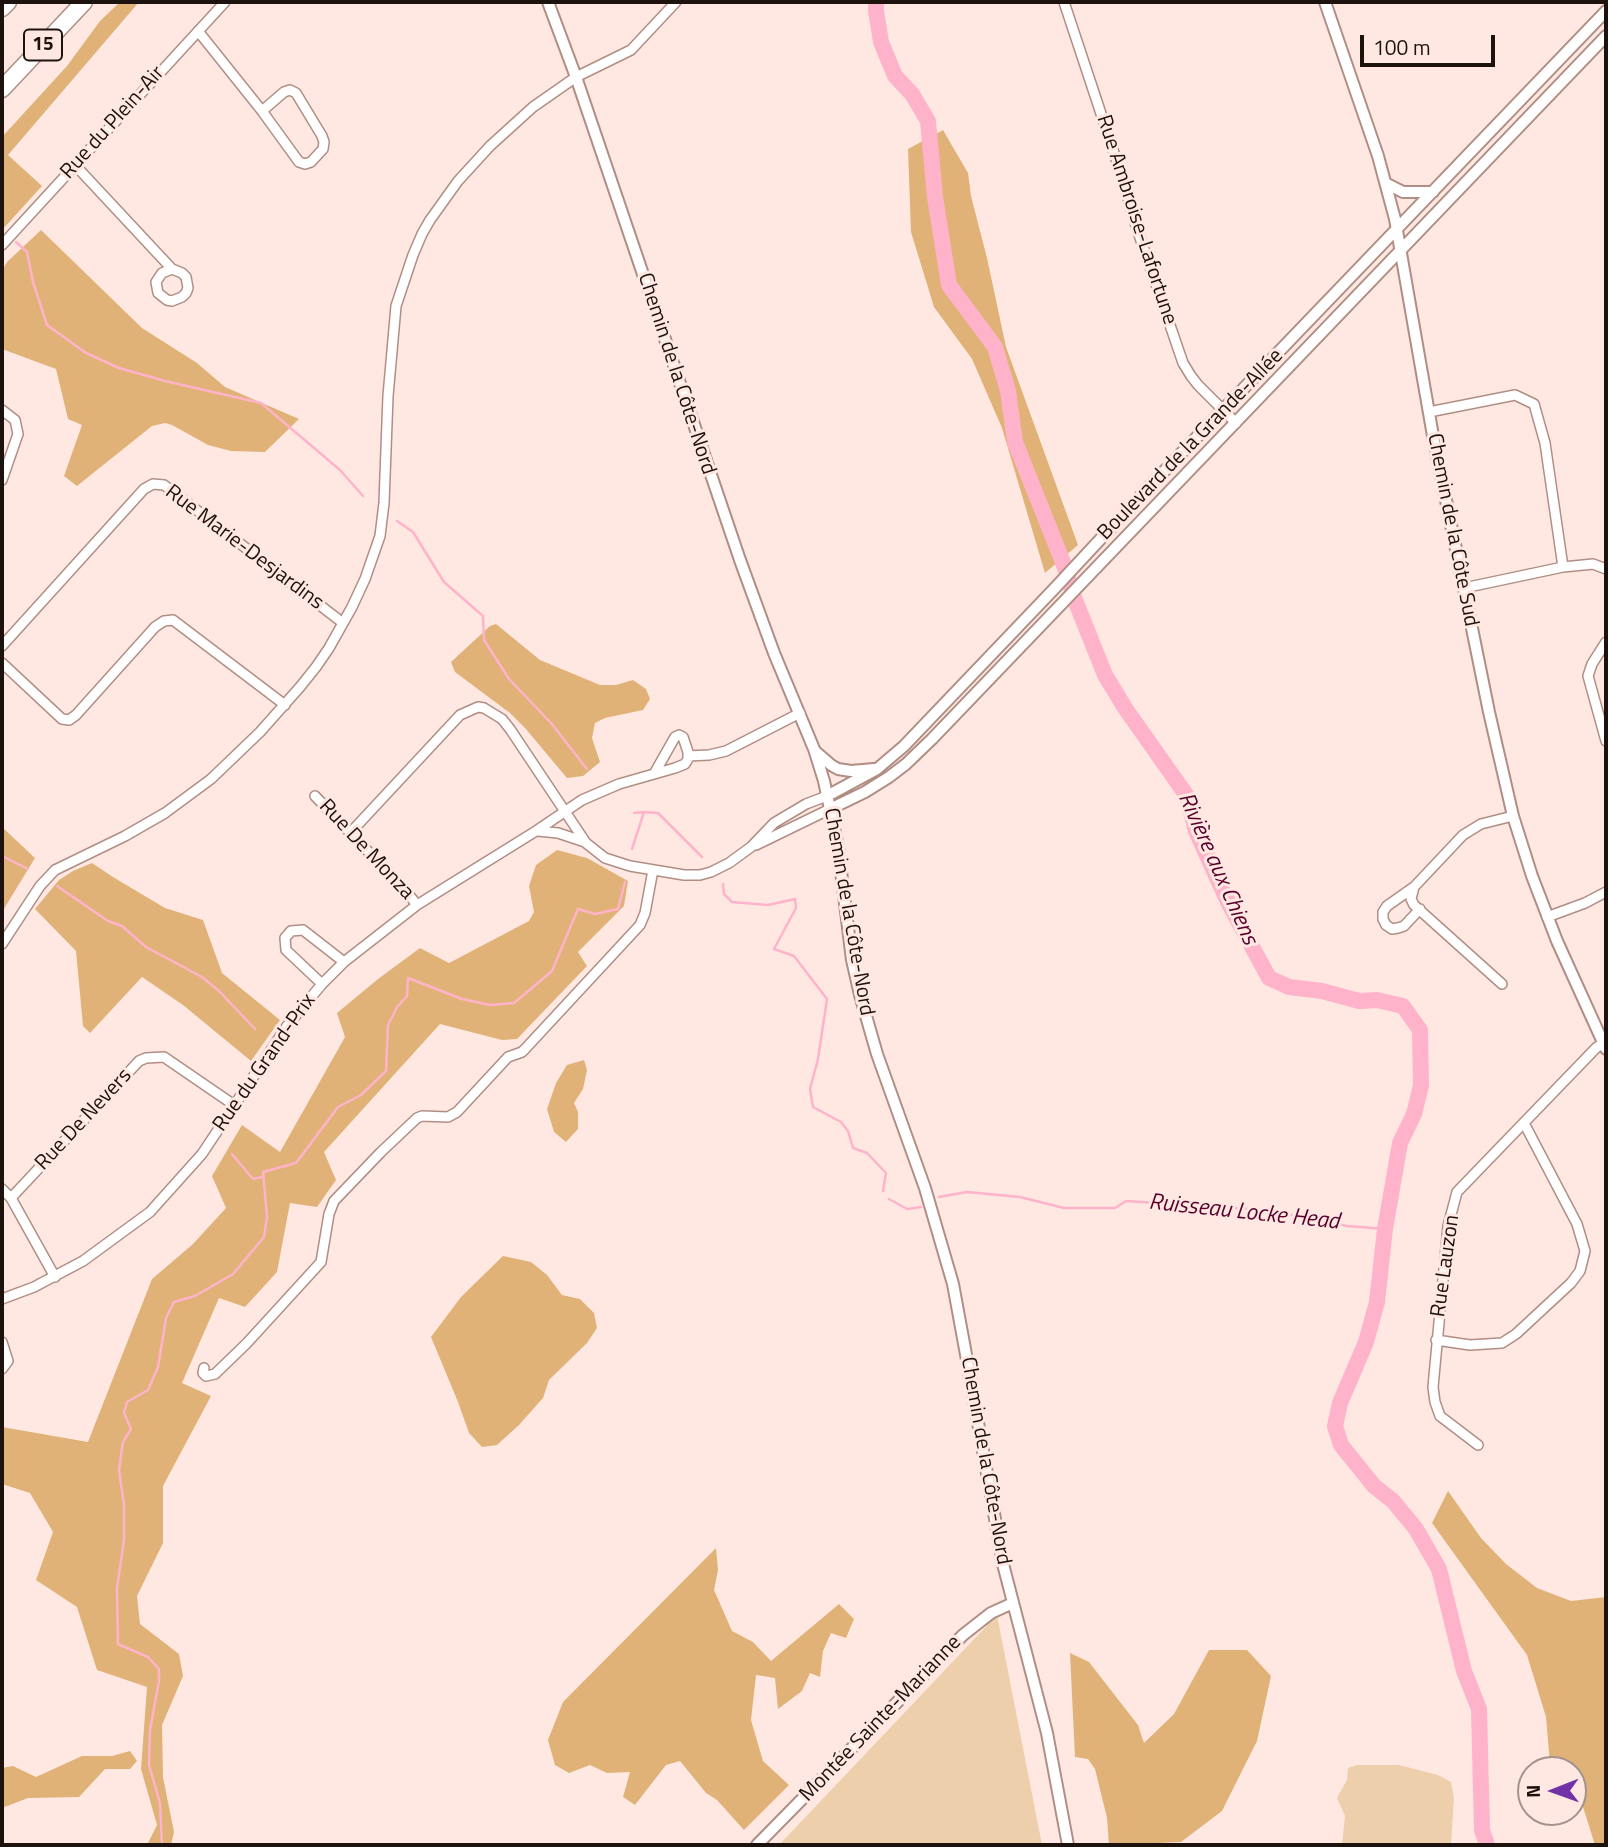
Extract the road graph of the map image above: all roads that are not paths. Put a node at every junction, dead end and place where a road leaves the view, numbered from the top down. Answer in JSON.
{"nodes":[{"id":1,"x":8,"y":2,"type":"edge"},
{"id":2,"x":84,"y":2,"type":"edge"},
{"id":3,"x":225,"y":2,"type":"edge"},
{"id":4,"x":548,"y":2,"type":"edge"},
{"id":5,"x":676,"y":2,"type":"edge"},
{"id":6,"x":1064,"y":2,"type":"edge"},
{"id":7,"x":1325,"y":2,"type":"edge"},
{"id":8,"x":2,"y":8,"type":"edge"},
{"id":9,"x":1606,"y":11,"type":"edge"},
{"id":10,"x":198,"y":31,"type":"junction"},
{"id":11,"x":1606,"y":36,"type":"edge"},
{"id":12,"x":576,"y":77,"type":"junction"},
{"id":13,"x":2,"y":89,"type":"edge"},
{"id":14,"x":262,"y":111,"type":"junction"},
{"id":15,"x":75,"y":166,"type":"junction"},
{"id":16,"x":1387,"y":184,"type":"junction"},
{"id":17,"x":1433,"y":192,"type":"junction"},
{"id":18,"x":1398,"y":230,"type":"junction"},
{"id":19,"x":2,"y":245,"type":"edge"},
{"id":20,"x":1402,"y":250,"type":"junction"},
{"id":21,"x":172,"y":269,"type":"dead end"},
{"id":22,"x":2,"y":410,"type":"edge"},
{"id":23,"x":1223,"y":410,"type":"junction"},
{"id":24,"x":1429,"y":412,"type":"junction"},
{"id":25,"x":1236,"y":423,"type":"junction"},
{"id":26,"x":2,"y":480,"type":"edge"},
{"id":27,"x":1563,"y":567,"type":"junction"},
{"id":28,"x":1606,"y":569,"type":"edge"},
{"id":29,"x":1066,"y":576,"type":"junction"},
{"id":30,"x":1077,"y":588,"type":"junction"},
{"id":31,"x":1464,"y":588,"type":"junction"},
{"id":32,"x":344,"y":624,"type":"junction"},
{"id":33,"x":1606,"y":642,"type":"edge"},
{"id":34,"x":2,"y":646,"type":"edge"},
{"id":35,"x":2,"y":663,"type":"edge"},
{"id":36,"x":285,"y":705,"type":"junction"},
{"id":37,"x":800,"y":713,"type":"junction"},
{"id":38,"x":1606,"y":741,"type":"edge"},
{"id":39,"x":814,"y":750,"type":"junction"},
{"id":40,"x":688,"y":756,"type":"junction"},
{"id":41,"x":877,"y":769,"type":"junction"},
{"id":42,"x":654,"y":774,"type":"junction"},
{"id":43,"x":315,"y":796,"type":"dead end"},
{"id":44,"x":827,"y":796,"type":"junction"},
{"id":45,"x":830,"y":809,"type":"junction"},
{"id":46,"x":565,"y":812,"type":"junction"},
{"id":47,"x":1513,"y":816,"type":"junction"},
{"id":48,"x":537,"y":831,"type":"junction"},
{"id":49,"x":351,"y":832,"type":"junction"},
{"id":50,"x":586,"y":843,"type":"junction"},
{"id":51,"x":751,"y":847,"type":"junction"},
{"id":52,"x":653,"y":870,"type":"junction"},
{"id":53,"x":1414,"y":887,"type":"junction"},
{"id":54,"x":1606,"y":892,"type":"edge"},
{"id":55,"x":417,"y":905,"type":"junction"},
{"id":56,"x":1420,"y":909,"type":"junction"},
{"id":57,"x":1547,"y":916,"type":"junction"},
{"id":58,"x":2,"y":944,"type":"edge"},
{"id":59,"x":344,"y":962,"type":"junction"},
{"id":60,"x":322,"y":984,"type":"junction"},
{"id":61,"x":1502,"y":984,"type":"dead end"},
{"id":62,"x":1605,"y":1046,"type":"edge"},
{"id":63,"x":234,"y":1105,"type":"junction"},
{"id":64,"x":1524,"y":1123,"type":"junction"},
{"id":65,"x":2,"y":1189,"type":"edge"},
{"id":66,"x":11,"y":1198,"type":"junction"},
{"id":67,"x":55,"y":1277,"type":"junction"},
{"id":68,"x":2,"y":1299,"type":"edge"},
{"id":69,"x":1436,"y":1340,"type":"junction"},
{"id":70,"x":2,"y":1342,"type":"edge"},
{"id":71,"x":204,"y":1368,"type":"dead end"},
{"id":72,"x":2,"y":1369,"type":"edge"},
{"id":73,"x":1478,"y":1445,"type":"dead end"},
{"id":74,"x":1013,"y":1603,"type":"junction"},
{"id":75,"x":757,"y":1845,"type":"edge"},
{"id":76,"x":1068,"y":1845,"type":"edge"}],
"edges":[{"from":1,"to":8,"type":"highway","number":"15"},
{"from":2,"to":13,"type":"highway","number":"15"},
{"from":3,"to":10,"type":"street","name":"Rue du Plein-Air"},
{"from":4,"to":12,"type":"street","name":"Chemin de la Côte-Nord"},
{"from":5,"to":12,"type":"street"},
{"from":6,"to":23,"type":"street","name":"Rue Ambroise-Lafortune"},
{"from":7,"to":16,"type":"street","name":"Chemin de la Côte Sud"},
{"from":9,"to":17,"type":"street","name":"Boulevard de la Grande-Allée"},
{"from":10,"to":14,"type":"street"},
{"from":10,"to":15,"type":"street","name":"Rue du Plein-Air"},
{"from":11,"to":20,"type":"street","name":"Boulevard de la Grande-Allée"},
{"from":12,"to":32,"type":"street"},
{"from":12,"to":37,"type":"street","name":"Chemin de la Côte-Nord"},
{"from":14,"to":14,"type":"street"},
{"from":15,"to":19,"type":"street","name":"Rue du Plein-Air"},
{"from":15,"to":21,"type":"street"},
{"from":16,"to":17,"type":"street"},
{"from":16,"to":18,"type":"street","name":"Chemin de la Côte Sud"},
{"from":17,"to":18,"type":"street","name":"Boulevard de la Grande-Allée"},
{"from":18,"to":20,"type":"street","name":"Chemin de la Côte Sud"},
{"from":18,"to":23,"type":"street","name":"Boulevard de la Grande-Allée"},
{"from":20,"to":24,"type":"street","name":"Chemin de la Côte Sud"},
{"from":20,"to":25,"type":"street","name":"Boulevard de la Grande-Allée"},
{"from":22,"to":26,"type":"street"},
{"from":23,"to":25,"type":"street","name":"Rue Ambroise-Lafortune"},
{"from":23,"to":29,"type":"street","name":"Boulevard de la Grande-Allée"},
{"from":24,"to":27,"type":"street"},
{"from":24,"to":31,"type":"street","name":"Chemin de la Côte Sud"},
{"from":25,"to":30,"type":"street","name":"Boulevard de la Grande-Allée"},
{"from":27,"to":28,"type":"street"},
{"from":27,"to":31,"type":"street"},
{"from":29,"to":30,"type":"street"},
{"from":29,"to":41,"type":"street","name":"Boulevard de la Grande-Allée"},
{"from":30,"to":45,"type":"street","name":"Boulevard de la Grande-Allée"},
{"from":31,"to":47,"type":"street","name":"Chemin de la Côte Sud"},
{"from":32,"to":34,"type":"street","name":"Rue Marie-Desjardins"},
{"from":32,"to":36,"type":"street"},
{"from":33,"to":38,"type":"street"},
{"from":35,"to":36,"type":"street"},
{"from":36,"to":58,"type":"street"},
{"from":37,"to":39,"type":"street","name":"Chemin de la Côte-Nord"},
{"from":37,"to":40,"type":"street"},
{"from":39,"to":41,"type":"street"},
{"from":39,"to":44,"type":"street","name":"Chemin de la Côte-Nord"},
{"from":40,"to":42,"type":"street","name":"Rue du Grand-Prix"},
{"from":40,"to":42,"type":"street"},
{"from":41,"to":44,"type":"street","name":"Boulevard de la Grande-Allée"},
{"from":42,"to":46,"type":"street","name":"Rue du Grand-Prix"},
{"from":43,"to":49,"type":"street","name":"Rue De Monza"},
{"from":44,"to":45,"type":"street","name":"Chemin de la Côte-Nord"},
{"from":44,"to":51,"type":"street","name":"Boulevard de la Grande-Allée"},
{"from":45,"to":51,"type":"street","name":"Boulevard de la Grande-Allée"},
{"from":45,"to":74,"type":"street","name":"Chemin de la Côte-Nord"},
{"from":46,"to":48,"type":"street","name":"Rue du Grand-Prix"},
{"from":46,"to":49,"type":"street","name":"Boulevard de la Grande-Allée"},
{"from":46,"to":50,"type":"street","name":"Boulevard de la Grande-Allée"},
{"from":47,"to":53,"type":"street"},
{"from":47,"to":57,"type":"street","name":"Chemin de la Côte Sud"},
{"from":48,"to":50,"type":"street"},
{"from":48,"to":55,"type":"street","name":"Rue du Grand-Prix"},
{"from":49,"to":55,"type":"street","name":"Rue De Monza"},
{"from":50,"to":52,"type":"street","name":"Boulevard de la Grande-Allée"},
{"from":51,"to":52,"type":"street","name":"Boulevard de la Grande-Allée"},
{"from":52,"to":71,"type":"street"},
{"from":53,"to":56,"type":"street"},
{"from":53,"to":56,"type":"street"},
{"from":54,"to":57,"type":"street"},
{"from":55,"to":59,"type":"street","name":"Rue du Grand-Prix"},
{"from":56,"to":61,"type":"street"},
{"from":57,"to":62,"type":"street","name":"Chemin de la Côte Sud"},
{"from":59,"to":60,"type":"street","name":"Rue du Grand-Prix"},
{"from":59,"to":60,"type":"street"},
{"from":60,"to":63,"type":"street","name":"Rue du Grand-Prix"},
{"from":62,"to":64,"type":"street","name":"Rue Lauzon"},
{"from":63,"to":66,"type":"street","name":"Rue De Nevers"},
{"from":63,"to":67,"type":"street","name":"Rue du Grand-Prix"},
{"from":64,"to":69,"type":"street","name":"Rue Lauzon"},
{"from":64,"to":69,"type":"street"},
{"from":65,"to":66,"type":"street"},
{"from":66,"to":67,"type":"street"},
{"from":67,"to":68,"type":"street","name":"Rue du Grand-Prix"},
{"from":69,"to":73,"type":"street","name":"Rue Lauzon"},
{"from":70,"to":72,"type":"street"},
{"from":74,"to":75,"type":"street","name":"Montée Sainte-Marianne"},
{"from":74,"to":76,"type":"street","name":"Chemin de la Côte-Nord"}]}
